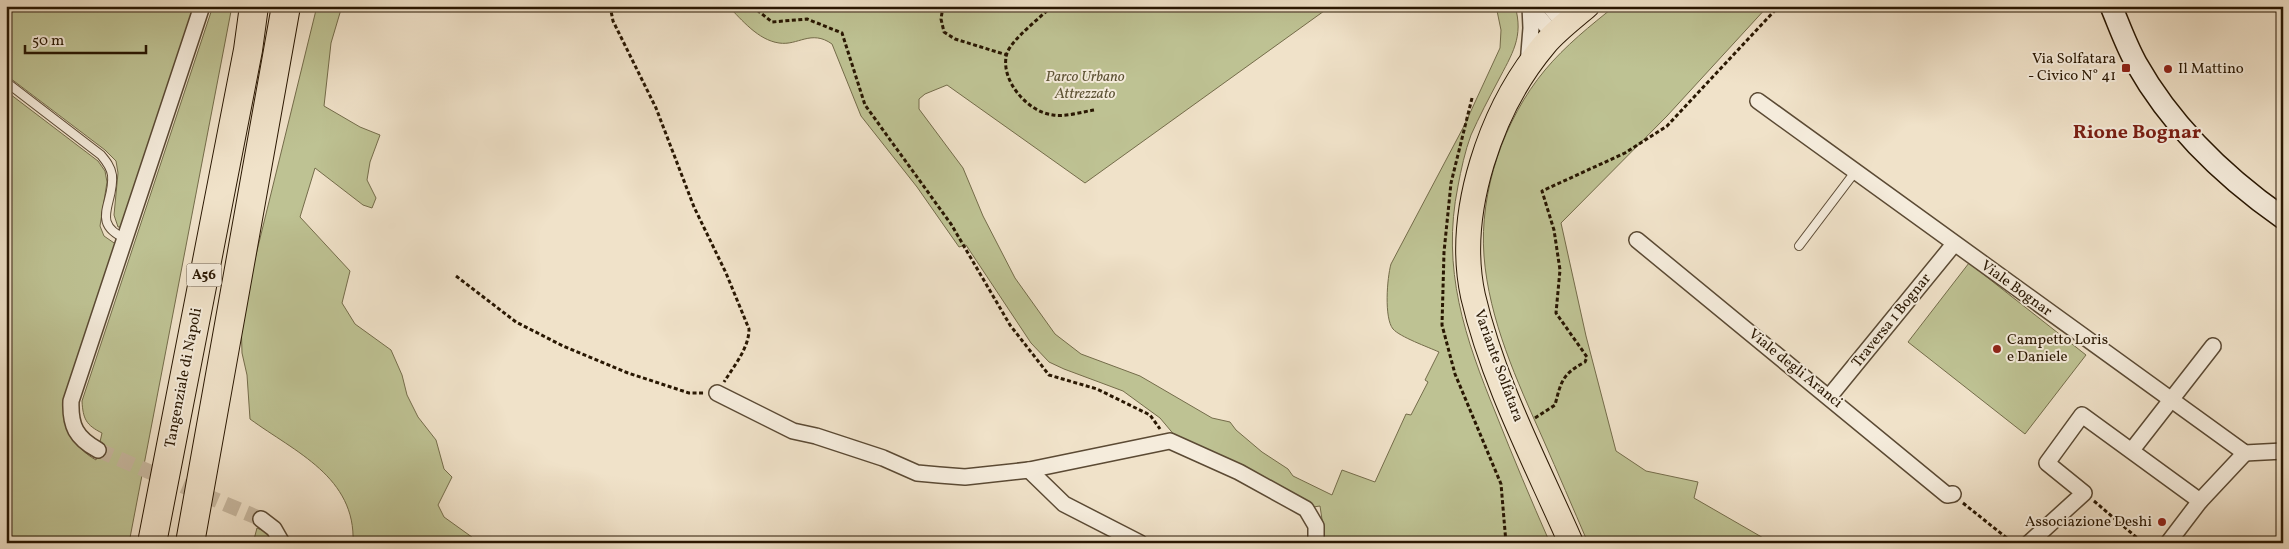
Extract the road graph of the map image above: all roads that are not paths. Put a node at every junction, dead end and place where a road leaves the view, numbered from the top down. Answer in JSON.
{"nodes":[{"id":1,"x":202,"y":6,"type":"edge"},
{"id":2,"x":254,"y":6,"type":"edge"},
{"id":3,"x":286,"y":6,"type":"edge"},
{"id":4,"x":292,"y":6,"type":"edge"},
{"id":5,"x":1530,"y":6,"type":"edge"},
{"id":6,"x":1549,"y":6,"type":"edge"},
{"id":7,"x":1587,"y":6,"type":"edge"},
{"id":8,"x":2111,"y":6,"type":"edge"},
{"id":9,"x":1560,"y":30,"type":"junction"},
{"id":10,"x":278,"y":45,"type":"junction"},
{"id":11,"x":1528,"y":66,"type":"junction"},
{"id":12,"x":6,"y":82,"type":"edge"},
{"id":13,"x":1758,"y":101,"type":"dead end"},
{"id":14,"x":1856,"y":172,"type":"junction"},
{"id":15,"x":2278,"y":212,"type":"edge"},
{"id":16,"x":126,"y":239,"type":"junction"},
{"id":17,"x":1637,"y":240,"type":"dead end"},
{"id":18,"x":1954,"y":244,"type":"junction"},
{"id":19,"x":1799,"y":246,"type":"dead end"},
{"id":20,"x":2213,"y":346,"type":"dead end"},
{"id":21,"x":717,"y":393,"type":"road end"},
{"id":22,"x":1829,"y":397,"type":"junction"},
{"id":23,"x":2171,"y":400,"type":"junction"},
{"id":24,"x":98,"y":450,"type":"tunnel mouth"},
{"id":25,"x":2132,"y":450,"type":"junction"},
{"id":26,"x":2282,"y":450,"type":"edge"},
{"id":27,"x":2245,"y":453,"type":"junction"},
{"id":28,"x":1029,"y":470,"type":"junction"},
{"id":29,"x":1953,"y":494,"type":"road end"},
{"id":30,"x":2200,"y":501,"type":"junction"},
{"id":31,"x":261,"y":519,"type":"tunnel mouth"},
{"id":32,"x":152,"y":543,"type":"edge"},
{"id":33,"x":190,"y":543,"type":"edge"},
{"id":34,"x":282,"y":543,"type":"edge"},
{"id":35,"x":1140,"y":543,"type":"edge"},
{"id":36,"x":1316,"y":543,"type":"edge"},
{"id":37,"x":1571,"y":543,"type":"edge"},
{"id":38,"x":2029,"y":543,"type":"edge"},
{"id":39,"x":2168,"y":543,"type":"edge"}],
"edges":[{"from":1,"to":16,"type":"street"},
{"from":2,"to":32,"type":"highway","name":"Tangenziale di Napoli","number":"A56"},
{"from":3,"to":10,"type":"highway","number":"A56"},
{"from":4,"to":10,"type":"lane"},
{"from":5,"to":9,"type":"street"},
{"from":5,"to":11,"type":"street"},
{"from":6,"to":9,"type":"street"},
{"from":7,"to":9,"type":"main road","name":"Variante Solfatara"},
{"from":8,"to":15,"type":"main road"},
{"from":9,"to":11,"type":"main road","name":"Variante Solfatara"},
{"from":10,"to":33,"type":"highway","number":"A56"},
{"from":11,"to":37,"type":"main road","name":"Variante Solfatara"},
{"from":12,"to":16,"type":"lane"},
{"from":13,"to":14,"type":"street","name":"Viale Bognar"},
{"from":14,"to":18,"type":"street","name":"Viale Bognar"},
{"from":14,"to":19,"type":"lane"},
{"from":16,"to":24,"type":"street"},
{"from":17,"to":22,"type":"street","name":"Viale degli Aranci"},
{"from":18,"to":22,"type":"street","name":"Traversa 1 Bognar"},
{"from":18,"to":23,"type":"street","name":"Viale Bognar"},
{"from":20,"to":23,"type":"street"},
{"from":21,"to":28,"type":"street"},
{"from":22,"to":29,"type":"street","name":"Viale degli Aranci"},
{"from":23,"to":25,"type":"street"},
{"from":23,"to":27,"type":"street","name":"Viale Bognar"},
{"from":25,"to":30,"type":"street"},
{"from":25,"to":38,"type":"street"},
{"from":26,"to":27,"type":"street"},
{"from":27,"to":30,"type":"street"},
{"from":28,"to":35,"type":"street"},
{"from":28,"to":36,"type":"street"},
{"from":30,"to":39,"type":"street"},
{"from":31,"to":34,"type":"street"}]}
